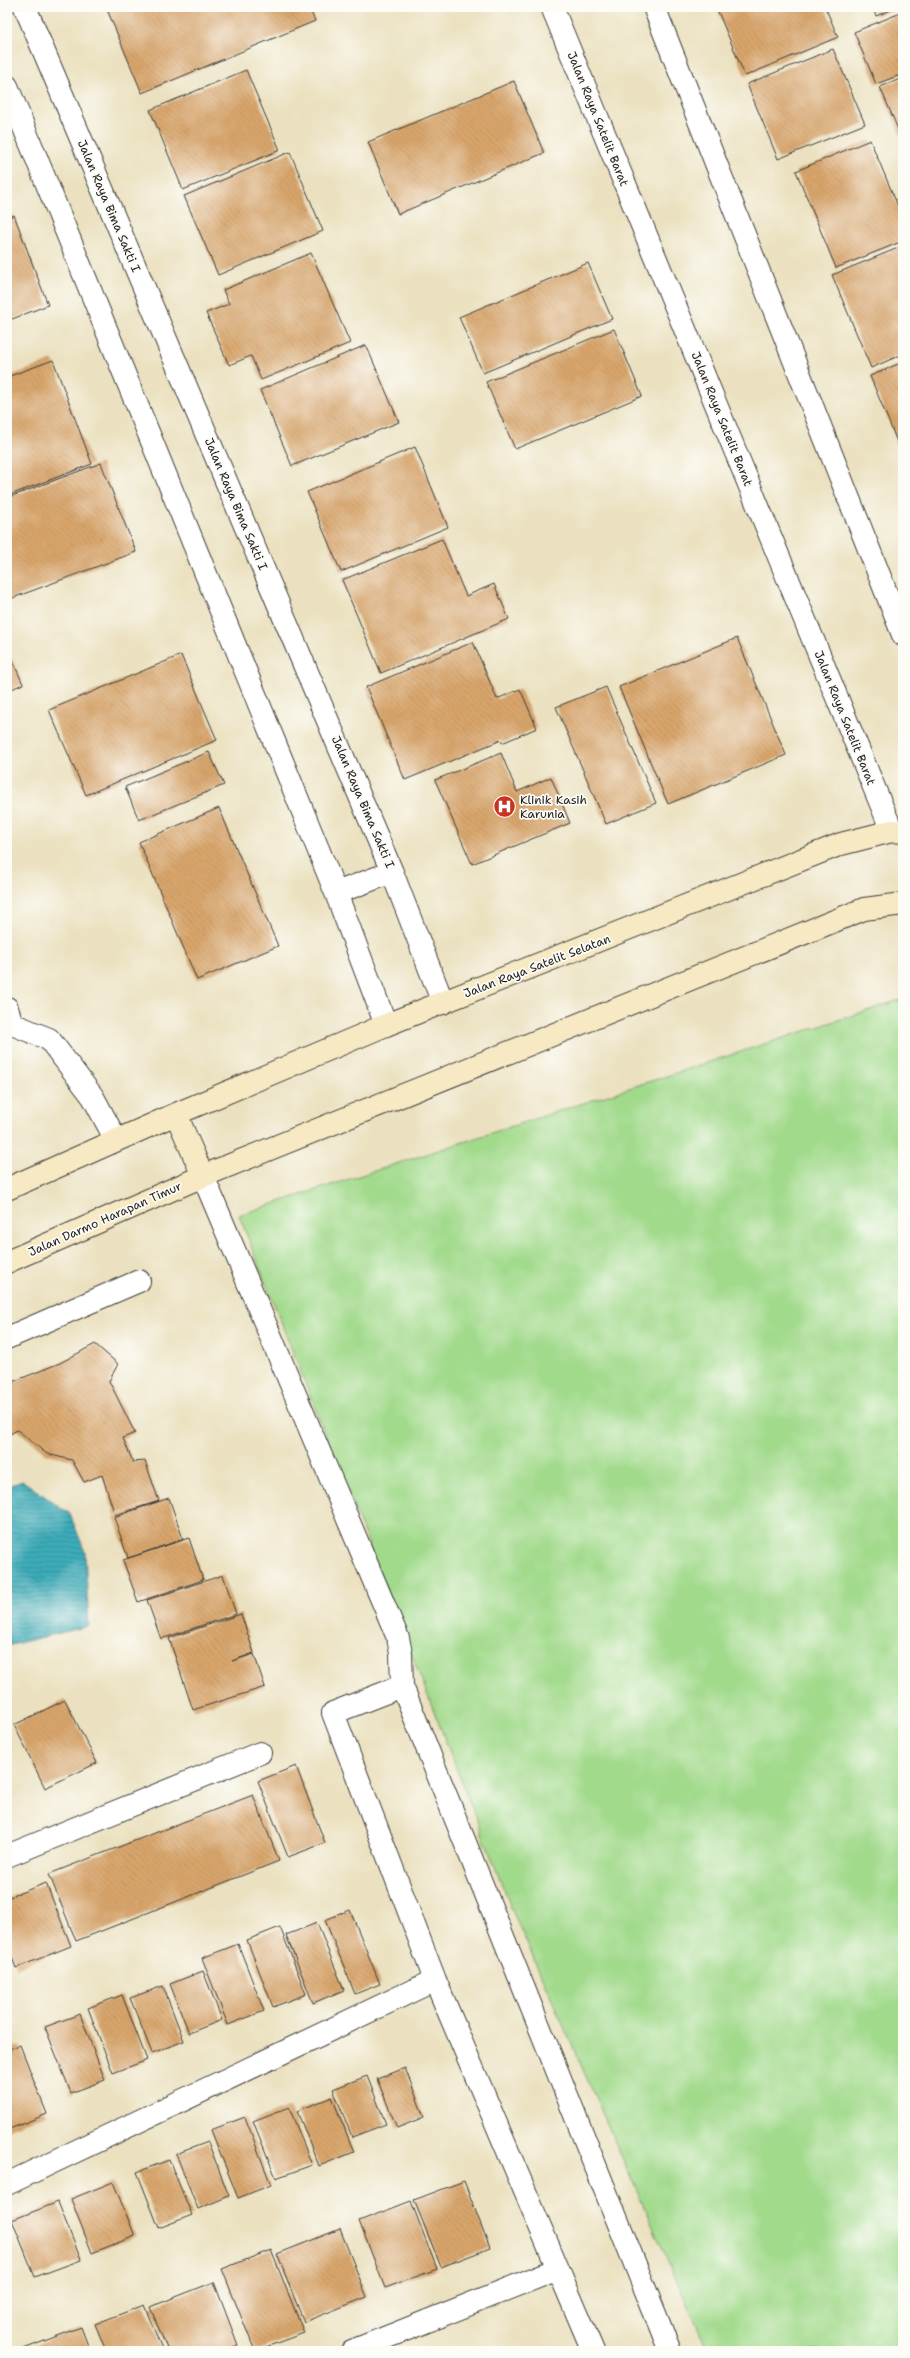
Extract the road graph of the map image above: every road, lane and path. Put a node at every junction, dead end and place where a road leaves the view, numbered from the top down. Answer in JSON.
{"nodes":[{"id":1,"x":25,"y":7,"type":"edge"},
{"id":2,"x":552,"y":7,"type":"edge"},
{"id":3,"x":654,"y":7,"type":"edge"},
{"id":4,"x":7,"y":86,"type":"edge"},
{"id":5,"x":903,"y":635,"type":"edge"},
{"id":6,"x":898,"y":831,"type":"edge"},
{"id":7,"x":392,"y":872,"type":"junction"},
{"id":8,"x":336,"y":894,"type":"junction"},
{"id":9,"x":903,"y":904,"type":"edge"},
{"id":10,"x":443,"y":1003,"type":"junction"},
{"id":11,"x":9,"y":1019,"type":"edge"},
{"id":12,"x":386,"y":1025,"type":"junction"},
{"id":13,"x":176,"y":1114,"type":"junction"},
{"id":14,"x":116,"y":1140,"type":"junction"},
{"id":15,"x":203,"y":1176,"type":"junction"},
{"id":16,"x":7,"y":1189,"type":"edge"},
{"id":17,"x":7,"y":1262,"type":"edge"},
{"id":18,"x":139,"y":1281,"type":"dead end"},
{"id":19,"x":7,"y":1338,"type":"edge"},
{"id":20,"x":402,"y":1686,"type":"junction"},
{"id":21,"x":260,"y":1753,"type":"dead end"},
{"id":22,"x":7,"y":1856,"type":"edge"},
{"id":23,"x":435,"y":1980,"type":"junction"},
{"id":24,"x":7,"y":2184,"type":"edge"},
{"id":25,"x":558,"y":2269,"type":"junction"},
{"id":26,"x":352,"y":2351,"type":"edge"},
{"id":27,"x":593,"y":2351,"type":"edge"},
{"id":28,"x":670,"y":2351,"type":"edge"}],
"edges":[{"from":1,"to":7,"type":"street","name":"Jalan Raya Bima Sakti I"},
{"from":2,"to":6,"type":"street","name":"Jalan Raya Satelit Barat"},
{"from":3,"to":5,"type":"street"},
{"from":4,"to":8,"type":"street"},
{"from":6,"to":10,"type":"main road","name":"Jalan Raya Satelit Selatan"},
{"from":7,"to":8,"type":"street"},
{"from":7,"to":10,"type":"street","name":"Jalan Raya Bima Sakti I"},
{"from":8,"to":12,"type":"street"},
{"from":9,"to":15,"type":"main road"},
{"from":10,"to":12,"type":"main road","name":"Jalan Raya Satelit Selatan"},
{"from":11,"to":14,"type":"street"},
{"from":12,"to":13,"type":"main road","name":"Jalan Raya Satelit Selatan"},
{"from":13,"to":14,"type":"main road"},
{"from":13,"to":15,"type":"main road"},
{"from":14,"to":16,"type":"main road"},
{"from":15,"to":17,"type":"main road","name":"Jalan Darmo Harapan Timur"},
{"from":15,"to":20,"type":"street"},
{"from":18,"to":19,"type":"street"},
{"from":20,"to":23,"type":"street"},
{"from":20,"to":28,"type":"street"},
{"from":21,"to":22,"type":"street"},
{"from":23,"to":24,"type":"street"},
{"from":23,"to":25,"type":"street"},
{"from":25,"to":26,"type":"street"},
{"from":25,"to":27,"type":"street"}]}
